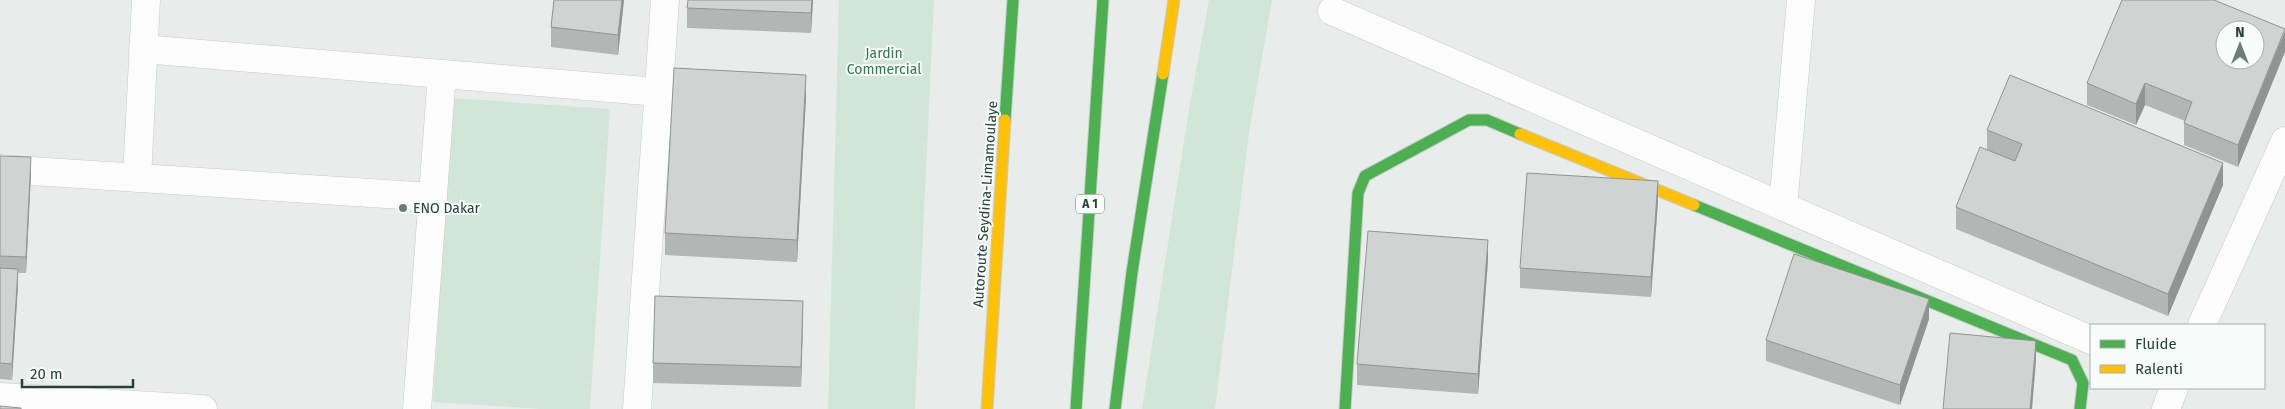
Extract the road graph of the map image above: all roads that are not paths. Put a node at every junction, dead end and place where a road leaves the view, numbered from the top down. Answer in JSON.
{"nodes":[{"id":1,"x":146,"y":0,"type":"edge"},
{"id":2,"x":665,"y":0,"type":"edge"},
{"id":3,"x":1013,"y":0,"type":"edge"},
{"id":4,"x":1103,"y":0,"type":"edge"},
{"id":5,"x":1174,"y":0,"type":"edge"},
{"id":6,"x":1802,"y":0,"type":"edge"},
{"id":7,"x":1332,"y":11,"type":"dead end"},
{"id":8,"x":143,"y":48,"type":"junction"},
{"id":9,"x":442,"y":74,"type":"junction"},
{"id":10,"x":658,"y":92,"type":"junction"},
{"id":11,"x":2285,"y":142,"type":"edge"},
{"id":12,"x":0,"y":169,"type":"edge"},
{"id":13,"x":137,"y":178,"type":"junction"},
{"id":14,"x":433,"y":197,"type":"junction"},
{"id":15,"x":1783,"y":207,"type":"junction"},
{"id":16,"x":2202,"y":324,"type":"edge"},
{"id":17,"x":2090,"y":340,"type":"edge"},
{"id":18,"x":0,"y":396,"type":"edge"},
{"id":19,"x":203,"y":409,"type":"edge"},
{"id":20,"x":417,"y":409,"type":"edge"},
{"id":21,"x":637,"y":409,"type":"edge"},
{"id":22,"x":987,"y":409,"type":"edge"},
{"id":23,"x":1076,"y":409,"type":"edge"},
{"id":24,"x":1115,"y":409,"type":"edge"},
{"id":25,"x":1345,"y":409,"type":"edge"},
{"id":26,"x":2080,"y":409,"type":"edge"}],
"edges":[{"from":1,"to":8,"type":"street"},
{"from":2,"to":10,"type":"street"},
{"from":3,"to":22,"type":"main road","name":"Autoroute Seydina-Limamoulaye"},
{"from":4,"to":23,"type":"main road","number":"A 1"},
{"from":5,"to":24,"type":"main road"},
{"from":6,"to":15,"type":"street"},
{"from":7,"to":15,"type":"street"},
{"from":8,"to":9,"type":"street"},
{"from":8,"to":13,"type":"street"},
{"from":9,"to":10,"type":"street"},
{"from":9,"to":14,"type":"street"},
{"from":10,"to":21,"type":"street"},
{"from":11,"to":16,"type":"street"},
{"from":12,"to":13,"type":"street"},
{"from":13,"to":14,"type":"street"},
{"from":14,"to":20,"type":"street"},
{"from":15,"to":17,"type":"street"},
{"from":18,"to":19,"type":"street"},
{"from":25,"to":26,"type":"main road"}]}
